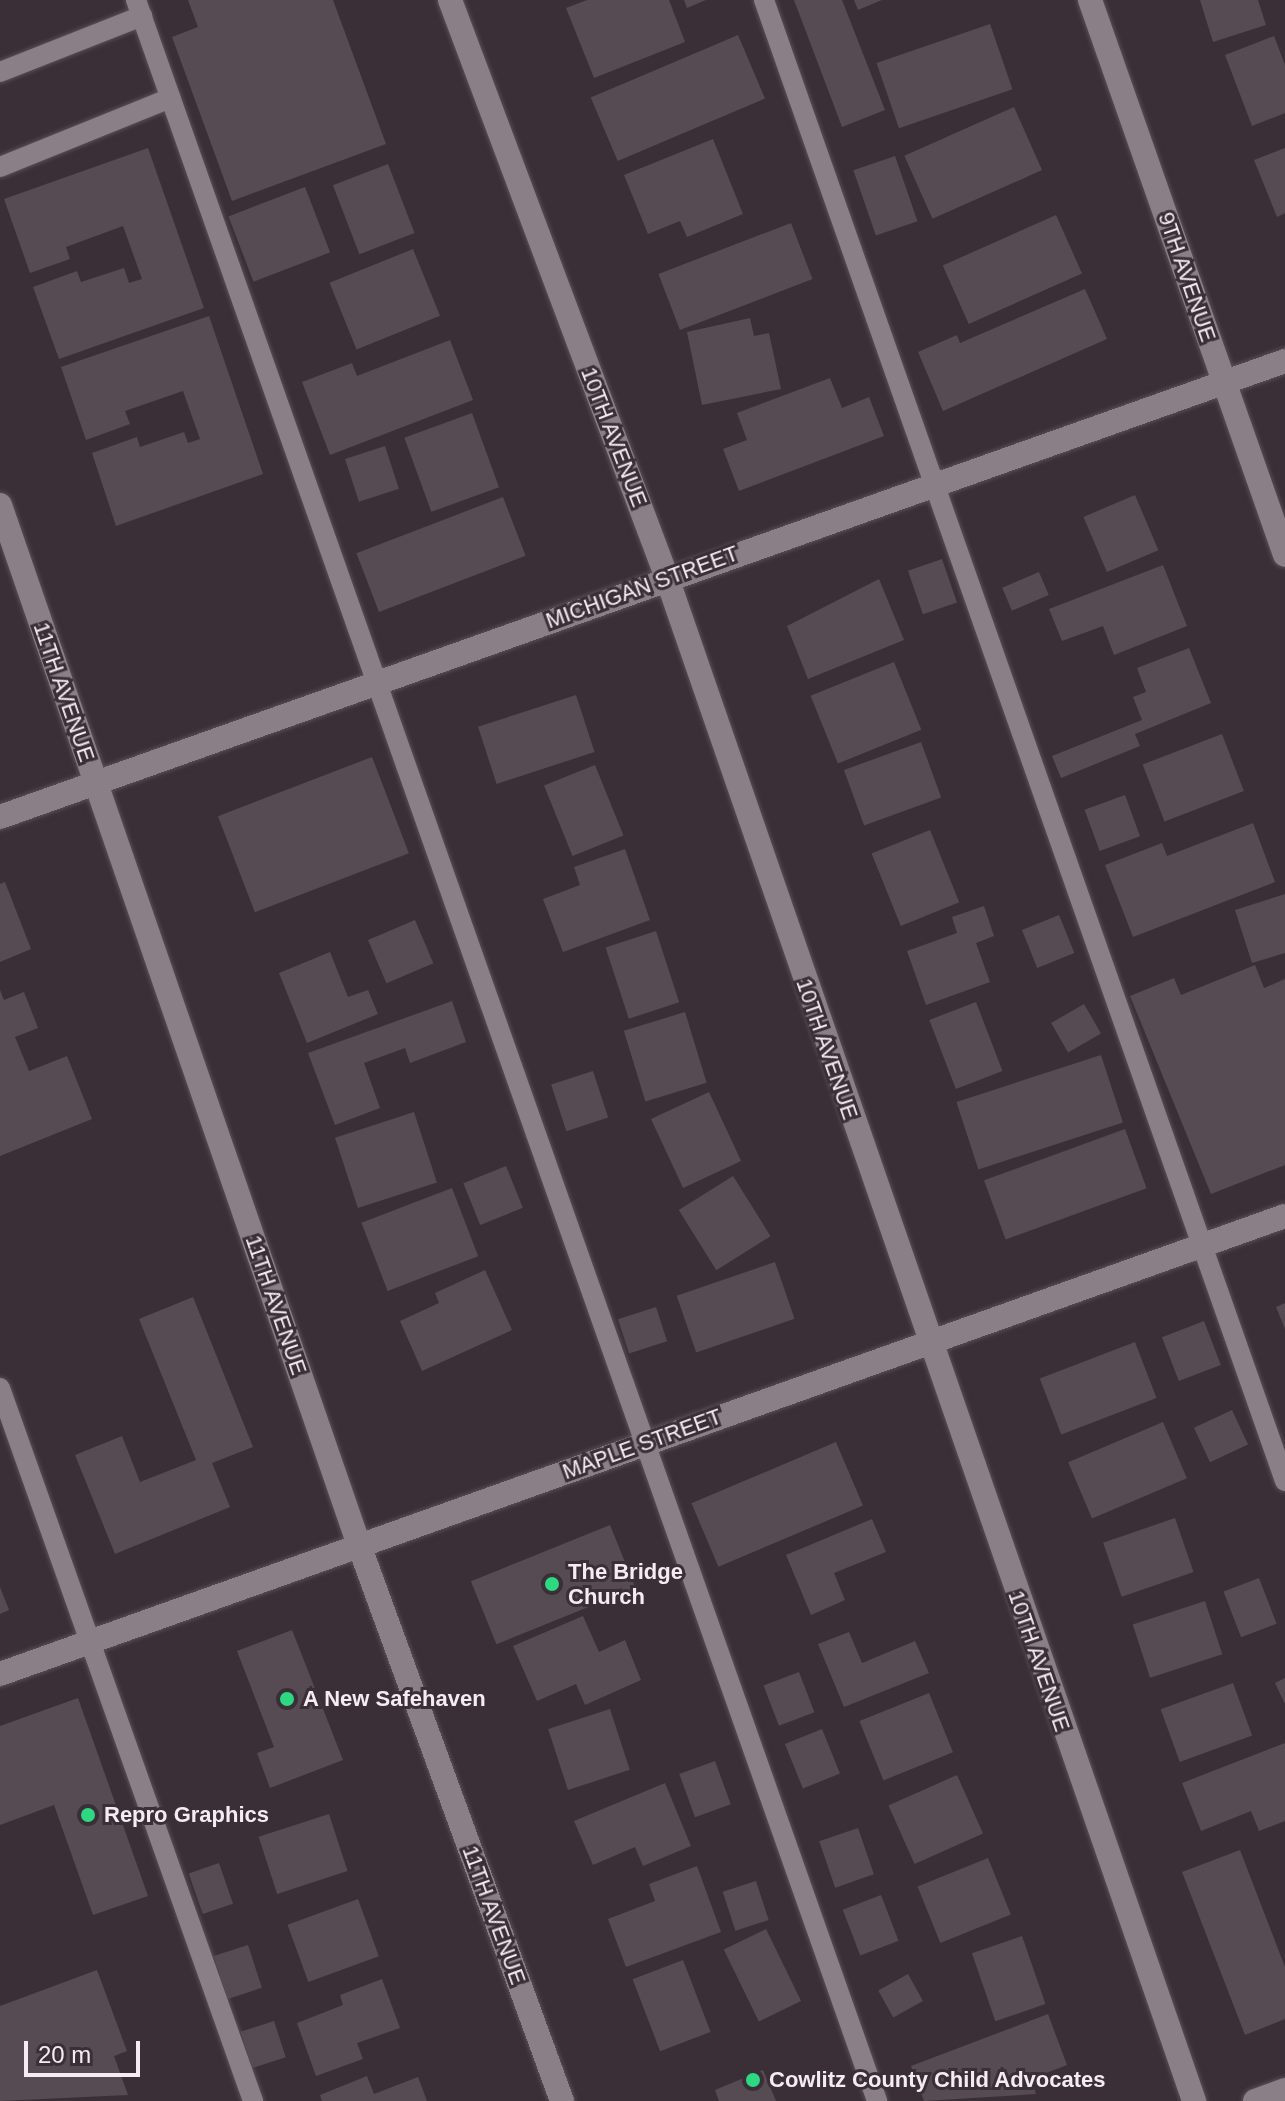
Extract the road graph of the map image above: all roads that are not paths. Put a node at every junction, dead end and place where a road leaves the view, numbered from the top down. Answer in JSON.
{"nodes":[{"id":1,"x":450,"y":0,"type":"edge"},
{"id":2,"x":764,"y":0,"type":"edge"},
{"id":3,"x":1090,"y":0,"type":"edge"},
{"id":4,"x":139,"y":8,"type":"edge"},
{"id":5,"x":0,"y":72,"type":"edge"},
{"id":6,"x":171,"y":98,"type":"junction"},
{"id":7,"x":0,"y":167,"type":"edge"},
{"id":8,"x":1285,"y":361,"type":"edge"},
{"id":9,"x":1224,"y":382,"type":"junction"},
{"id":10,"x":934,"y":484,"type":"junction"},
{"id":11,"x":0,"y":505,"type":"edge"},
{"id":12,"x":1285,"y":555,"type":"edge"},
{"id":13,"x":667,"y":578,"type":"junction"},
{"id":14,"x":377,"y":682,"type":"junction"},
{"id":15,"x":95,"y":782,"type":"junction"},
{"id":16,"x":0,"y":817,"type":"edge"},
{"id":17,"x":1285,"y":1216,"type":"edge"},
{"id":18,"x":1202,"y":1245,"type":"junction"},
{"id":19,"x":927,"y":1342,"type":"junction"},
{"id":20,"x":0,"y":1388,"type":"edge"},
{"id":21,"x":645,"y":1443,"type":"junction"},
{"id":22,"x":1285,"y":1481,"type":"edge"},
{"id":23,"x":359,"y":1545,"type":"junction"},
{"id":24,"x":93,"y":1640,"type":"junction"},
{"id":25,"x":0,"y":1674,"type":"edge"},
{"id":26,"x":1285,"y":2090,"type":"edge"},
{"id":27,"x":253,"y":2101,"type":"edge"},
{"id":28,"x":562,"y":2101,"type":"edge"},
{"id":29,"x":877,"y":2101,"type":"edge"},
{"id":30,"x":1194,"y":2101,"type":"edge"},
{"id":31,"x":1255,"y":2101,"type":"edge"}],
"edges":[{"from":1,"to":13,"type":"street","name":"10TH AVENUE"},
{"from":2,"to":10,"type":"lane"},
{"from":3,"to":9,"type":"street","name":"9TH AVENUE"},
{"from":4,"to":5,"type":"lane"},
{"from":4,"to":6,"type":"lane"},
{"from":6,"to":7,"type":"lane"},
{"from":6,"to":14,"type":"lane"},
{"from":8,"to":9,"type":"street","name":"MICHIGAN STREET"},
{"from":9,"to":10,"type":"street","name":"MICHIGAN STREET"},
{"from":9,"to":12,"type":"street","name":"9TH AVENUE"},
{"from":10,"to":13,"type":"street","name":"MICHIGAN STREET"},
{"from":10,"to":18,"type":"lane"},
{"from":11,"to":15,"type":"street","name":"11TH AVENUE"},
{"from":13,"to":14,"type":"street","name":"MICHIGAN STREET"},
{"from":13,"to":19,"type":"street","name":"10TH AVENUE"},
{"from":14,"to":15,"type":"street","name":"MICHIGAN STREET"},
{"from":14,"to":21,"type":"lane"},
{"from":15,"to":16,"type":"street","name":"MICHIGAN STREET"},
{"from":15,"to":23,"type":"street","name":"11TH AVENUE"},
{"from":17,"to":18,"type":"street","name":"MAPLE STREET"},
{"from":18,"to":19,"type":"street","name":"MAPLE STREET"},
{"from":18,"to":22,"type":"lane"},
{"from":19,"to":21,"type":"street","name":"MAPLE STREET"},
{"from":19,"to":30,"type":"street","name":"10TH AVENUE"},
{"from":20,"to":24,"type":"lane"},
{"from":21,"to":23,"type":"street","name":"MAPLE STREET"},
{"from":21,"to":29,"type":"lane"},
{"from":23,"to":24,"type":"street","name":"MAPLE STREET"},
{"from":23,"to":28,"type":"street","name":"11TH AVENUE"},
{"from":24,"to":25,"type":"street","name":"MAPLE STREET"},
{"from":24,"to":27,"type":"lane"},
{"from":26,"to":31,"type":"street"}]}
